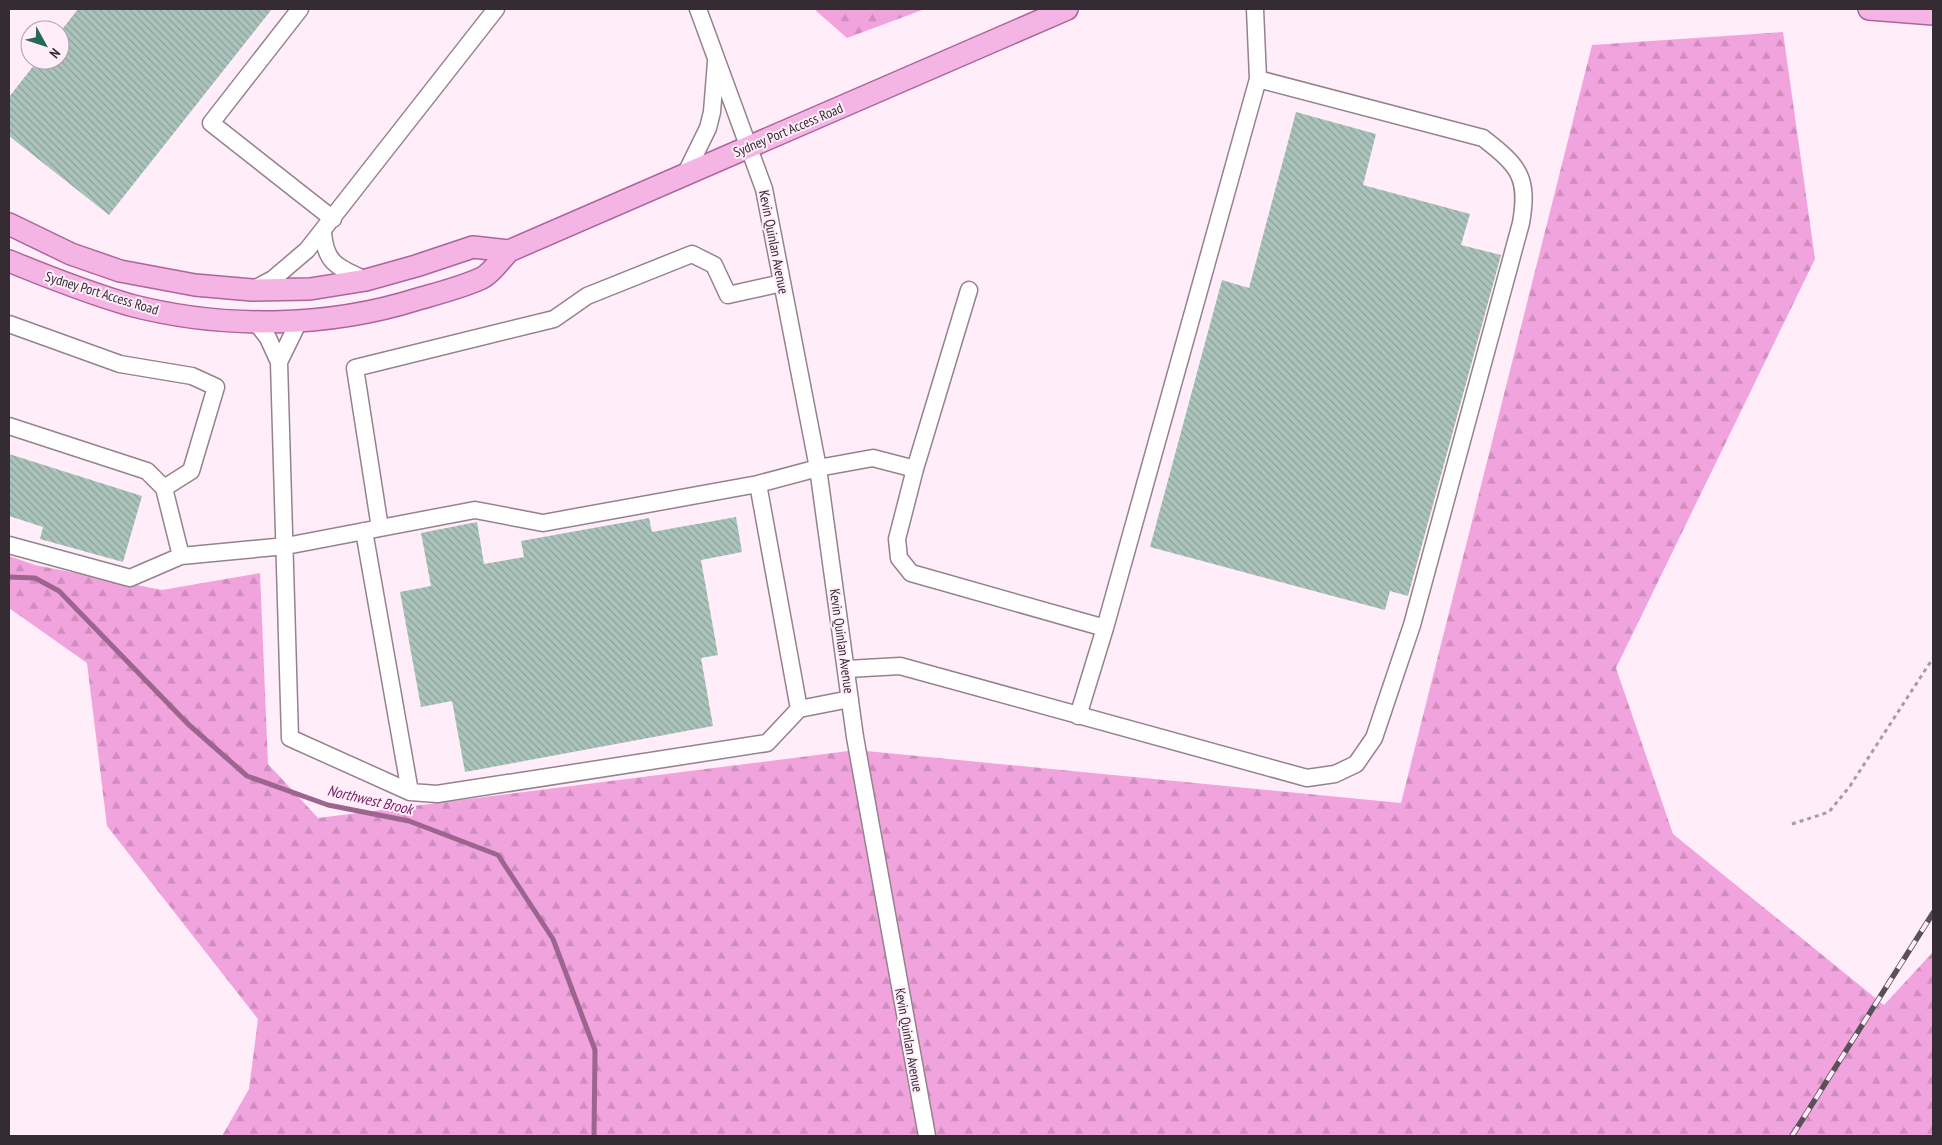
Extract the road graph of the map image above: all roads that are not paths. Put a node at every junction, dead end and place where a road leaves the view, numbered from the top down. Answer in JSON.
{"nodes":[{"id":1,"x":300,"y":9,"type":"edge"},
{"id":2,"x":496,"y":9,"type":"edge"},
{"id":3,"x":698,"y":9,"type":"edge"},
{"id":4,"x":1067,"y":9,"type":"edge"},
{"id":5,"x":1254,"y":9,"type":"edge"},
{"id":6,"x":1869,"y":9,"type":"edge"},
{"id":7,"x":1933,"y":14,"type":"edge"},
{"id":8,"x":716,"y":58,"type":"junction"},
{"id":9,"x":1258,"y":79,"type":"junction"},
{"id":10,"x":750,"y":147,"type":"junction"},
{"id":11,"x":685,"y":175,"type":"junction"},
{"id":12,"x":9,"y":210,"type":"edge"},
{"id":13,"x":333,"y":219,"type":"junction"},
{"id":14,"x":9,"y":224,"type":"edge"},
{"id":15,"x":322,"y":232,"type":"junction"},
{"id":16,"x":9,"y":238,"type":"edge"},
{"id":17,"x":509,"y":251,"type":"junction"},
{"id":18,"x":9,"y":261,"type":"edge"},
{"id":19,"x":165,"y":280,"type":"junction"},
{"id":20,"x":366,"y":280,"type":"junction"},
{"id":21,"x":782,"y":283,"type":"junction"},
{"id":22,"x":252,"y":290,"type":"junction"},
{"id":23,"x":969,"y":290,"type":"dead end"},
{"id":24,"x":298,"y":320,"type":"junction"},
{"id":25,"x":255,"y":321,"type":"junction"},
{"id":26,"x":9,"y":324,"type":"edge"},
{"id":27,"x":279,"y":362,"type":"junction"},
{"id":28,"x":9,"y":426,"type":"edge"},
{"id":29,"x":818,"y":468,"type":"junction"},
{"id":30,"x":915,"y":469,"type":"junction"},
{"id":31,"x":758,"y":484,"type":"junction"},
{"id":32,"x":164,"y":488,"type":"junction"},
{"id":33,"x":372,"y":530,"type":"junction"},
{"id":34,"x":9,"y":545,"type":"edge"},
{"id":35,"x":286,"y":546,"type":"junction"},
{"id":36,"x":181,"y":556,"type":"junction"},
{"id":37,"x":1105,"y":628,"type":"junction"},
{"id":38,"x":847,"y":669,"type":"junction"},
{"id":39,"x":850,"y":698,"type":"junction"},
{"id":40,"x":799,"y":709,"type":"junction"},
{"id":41,"x":1078,"y":716,"type":"junction"},
{"id":42,"x":410,"y":792,"type":"junction"},
{"id":43,"x":927,"y":1136,"type":"edge"}],
"edges":[{"from":1,"to":13,"type":"street"},
{"from":2,"to":13,"type":"street"},
{"from":3,"to":8,"type":"street","name":"Kevin Quinlan Avenue"},
{"from":4,"to":10,"type":"main road","name":"Sydney Port Access Road"},
{"from":5,"to":9,"type":"street"},
{"from":6,"to":7,"type":"main road"},
{"from":8,"to":10,"type":"street","name":"Kevin Quinlan Avenue"},
{"from":8,"to":11,"type":"street"},
{"from":9,"to":37,"type":"street"},
{"from":9,"to":41,"type":"street"},
{"from":10,"to":11,"type":"main road","name":"Sydney Port Access Road"},
{"from":10,"to":21,"type":"street","name":"Kevin Quinlan Avenue"},
{"from":11,"to":17,"type":"main road","name":"Sydney Port Access Road"},
{"from":12,"to":19,"type":"main road"},
{"from":13,"to":15,"type":"street"},
{"from":14,"to":19,"type":"main road","name":"Sydney Port Access Road"},
{"from":15,"to":20,"type":"street"},
{"from":15,"to":22,"type":"street"},
{"from":16,"to":19,"type":"main road"},
{"from":17,"to":20,"type":"main road","name":"Sydney Port Access Road"},
{"from":17,"to":24,"type":"main road","name":"Sydney Port Access Road"},
{"from":18,"to":25,"type":"main road","name":"Sydney Port Access Road"},
{"from":19,"to":22,"type":"main road","name":"Sydney Port Access Road"},
{"from":20,"to":22,"type":"main road","name":"Sydney Port Access Road"},
{"from":21,"to":29,"type":"street","name":"Kevin Quinlan Avenue"},
{"from":21,"to":33,"type":"street"},
{"from":23,"to":30,"type":"street"},
{"from":24,"to":25,"type":"main road","name":"Sydney Port Access Road"},
{"from":24,"to":27,"type":"street"},
{"from":25,"to":27,"type":"street"},
{"from":26,"to":32,"type":"street"},
{"from":27,"to":35,"type":"street"},
{"from":28,"to":32,"type":"street"},
{"from":29,"to":30,"type":"street"},
{"from":29,"to":31,"type":"street"},
{"from":29,"to":38,"type":"street","name":"Kevin Quinlan Avenue"},
{"from":30,"to":37,"type":"street"},
{"from":31,"to":33,"type":"street"},
{"from":31,"to":40,"type":"street"},
{"from":32,"to":36,"type":"street"},
{"from":33,"to":35,"type":"street"},
{"from":33,"to":42,"type":"street"},
{"from":34,"to":36,"type":"street"},
{"from":35,"to":36,"type":"street"},
{"from":35,"to":42,"type":"street"},
{"from":37,"to":41,"type":"street"},
{"from":38,"to":39,"type":"street","name":"Kevin Quinlan Avenue"},
{"from":38,"to":41,"type":"street"},
{"from":39,"to":40,"type":"street"},
{"from":39,"to":43,"type":"street","name":"Kevin Quinlan Avenue"},
{"from":40,"to":42,"type":"street"}]}
